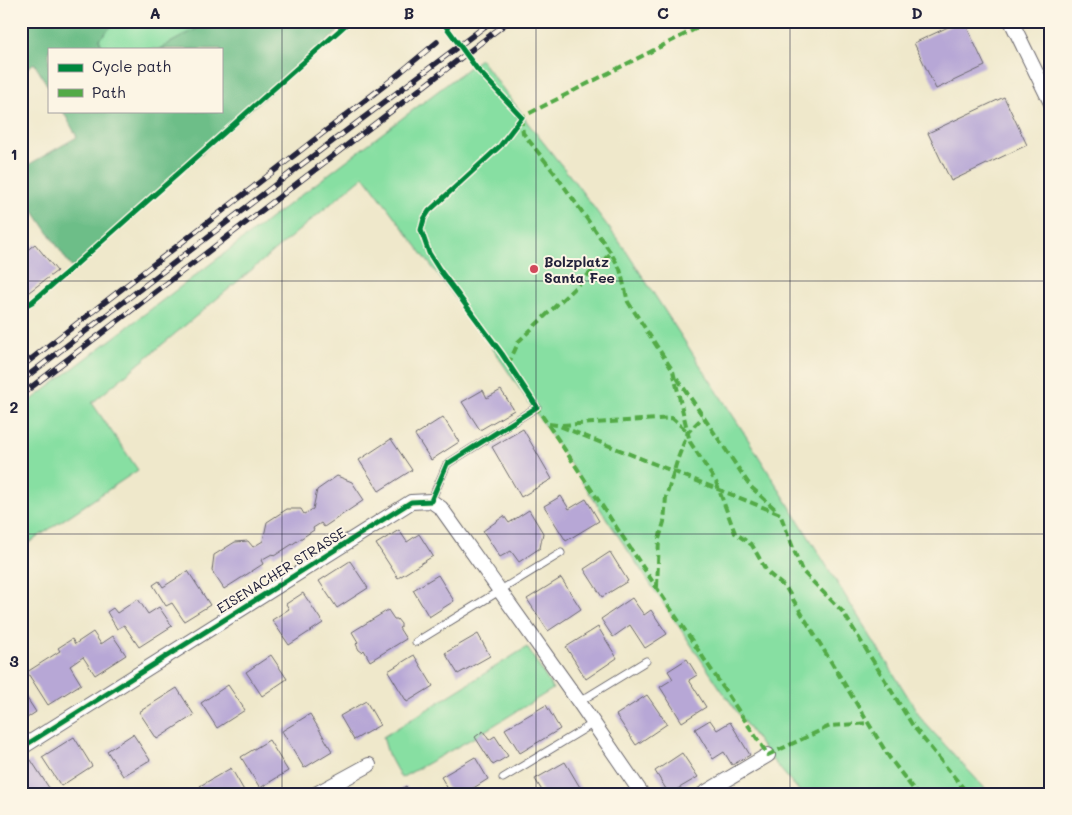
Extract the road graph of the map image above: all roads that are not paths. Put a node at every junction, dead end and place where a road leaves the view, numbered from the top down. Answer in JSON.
{"nodes":[{"id":1,"x":1011,"y":21,"type":"edge"},
{"id":2,"x":1051,"y":104,"type":"edge"},
{"id":3,"x":537,"y":407,"type":"dead end"},
{"id":4,"x":431,"y":501,"type":"junction"},
{"id":5,"x":561,"y":553,"type":"dead end"},
{"id":6,"x":500,"y":591,"type":"junction"},
{"id":7,"x":416,"y":642,"type":"dead end"},
{"id":8,"x":646,"y":661,"type":"dead end"},
{"id":9,"x":579,"y":702,"type":"junction"},
{"id":10,"x":594,"y":723,"type":"junction"},
{"id":11,"x":21,"y":748,"type":"edge"},
{"id":12,"x":768,"y":755,"type":"dead end"},
{"id":13,"x":370,"y":765,"type":"dead end"},
{"id":14,"x":503,"y":778,"type":"dead end"},
{"id":15,"x":316,"y":794,"type":"edge"},
{"id":16,"x":642,"y":794,"type":"edge"},
{"id":17,"x":703,"y":794,"type":"edge"}],
"edges":[{"from":1,"to":2,"type":"street"},
{"from":3,"to":4,"type":"lane"},
{"from":4,"to":6,"type":"street"},
{"from":4,"to":11,"type":"street","name":"EISENACHER STRASSE"},
{"from":5,"to":6,"type":"lane"},
{"from":6,"to":7,"type":"lane"},
{"from":6,"to":9,"type":"street"},
{"from":8,"to":9,"type":"lane"},
{"from":9,"to":10,"type":"street"},
{"from":10,"to":14,"type":"lane"},
{"from":10,"to":16,"type":"street"},
{"from":12,"to":17,"type":"street"},
{"from":13,"to":15,"type":"street"}]}
